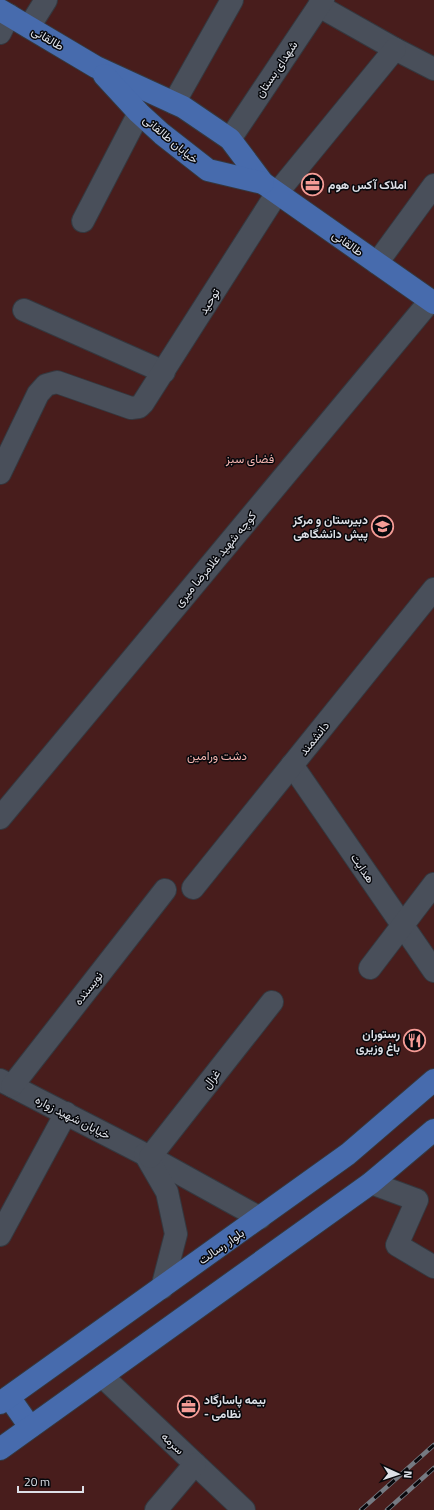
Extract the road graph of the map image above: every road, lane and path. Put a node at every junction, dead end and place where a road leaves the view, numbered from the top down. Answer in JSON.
{"nodes":[{"id":1,"x":46,"y":0,"type":"edge"},
{"id":2,"x":232,"y":0,"type":"edge"},
{"id":3,"x":321,"y":3,"type":"edge"},
{"id":4,"x":3,"y":19,"type":"edge"},
{"id":5,"x":29,"y":27,"type":"junction"},
{"id":6,"x":395,"y":49,"type":"junction"},
{"id":7,"x":96,"y":67,"type":"junction"},
{"id":8,"x":434,"y":69,"type":"edge"},
{"id":9,"x":174,"y":103,"type":"junction"},
{"id":10,"x":139,"y":113,"type":"junction"},
{"id":11,"x":230,"y":139,"type":"junction"},
{"id":12,"x":434,"y":185,"type":"edge"},
{"id":13,"x":270,"y":188,"type":"junction"},
{"id":14,"x":84,"y":221,"type":"dead end"},
{"id":15,"x":377,"y":263,"type":"junction"},
{"id":16,"x":432,"y":302,"type":"edge"},
{"id":17,"x":24,"y":310,"type":"dead end"},
{"id":18,"x":164,"y":372,"type":"junction"},
{"id":19,"x":0,"y":472,"type":"edge"},
{"id":20,"x":434,"y":589,"type":"edge"},
{"id":21,"x":292,"y":765,"type":"junction"},
{"id":22,"x":0,"y":818,"type":"edge"},
{"id":23,"x":434,"y":884,"type":"edge"},
{"id":24,"x":193,"y":888,"type":"dead end"},
{"id":25,"x":165,"y":890,"type":"dead end"},
{"id":26,"x":402,"y":926,"type":"junction"},
{"id":27,"x":370,"y":968,"type":"dead end"},
{"id":28,"x":434,"y":971,"type":"edge"},
{"id":29,"x":272,"y":1002,"type":"dead end"},
{"id":30,"x":434,"y":1080,"type":"edge"},
{"id":31,"x":6,"y":1083,"type":"edge"},
{"id":32,"x":66,"y":1113,"type":"junction"},
{"id":33,"x":434,"y":1130,"type":"edge"},
{"id":34,"x":148,"y":1155,"type":"junction"},
{"id":35,"x":371,"y":1183,"type":"junction"},
{"id":36,"x":260,"y":1218,"type":"junction"},
{"id":37,"x":0,"y":1235,"type":"edge"},
{"id":38,"x":434,"y":1267,"type":"edge"},
{"id":39,"x":162,"y":1288,"type":"junction"},
{"id":40,"x":102,"y":1376,"type":"junction"},
{"id":41,"x":4,"y":1400,"type":"edge"},
{"id":42,"x":30,"y":1427,"type":"junction"},
{"id":43,"x":0,"y":1449,"type":"edge"},
{"id":44,"x":196,"y":1464,"type":"junction"},
{"id":45,"x":156,"y":1510,"type":"edge"},
{"id":46,"x":244,"y":1510,"type":"edge"}],
"edges":[{"from":1,"to":5,"type":"street"},
{"from":2,"to":9,"type":"street"},
{"from":3,"to":6,"type":"street"},
{"from":3,"to":11,"type":"street","name":"شهدای بستان"},
{"from":4,"to":5,"type":"main road","name":"طالقانی"},
{"from":5,"to":7,"type":"main road","name":"طالقانی"},
{"from":6,"to":8,"type":"street"},
{"from":6,"to":13,"type":"street","name":"توحید"},
{"from":7,"to":9,"type":"main road"},
{"from":7,"to":10,"type":"main road","name":"خیابان طالقانی"},
{"from":9,"to":11,"type":"main road"},
{"from":10,"to":13,"type":"main road","name":"خیابان طالقانی"},
{"from":10,"to":14,"type":"street"},
{"from":11,"to":13,"type":"main road"},
{"from":12,"to":15,"type":"street"},
{"from":13,"to":15,"type":"main road","name":"طالقانی"},
{"from":13,"to":18,"type":"street","name":"توحید"},
{"from":15,"to":16,"type":"main road","name":"طالقانی"},
{"from":16,"to":22,"type":"street","name":"کوچه شهید غلامرضا میری"},
{"from":17,"to":18,"type":"street"},
{"from":18,"to":19,"type":"street","name":"توحید"},
{"from":20,"to":21,"type":"street","name":"دانشمند"},
{"from":21,"to":24,"type":"street","name":"دانشمند"},
{"from":21,"to":26,"type":"street","name":"هدایت"},
{"from":23,"to":26,"type":"street"},
{"from":25,"to":31,"type":"street","name":"نویسنده"},
{"from":26,"to":27,"type":"street"},
{"from":26,"to":28,"type":"street","name":"هدایت"},
{"from":29,"to":34,"type":"street","name":"غزال"},
{"from":30,"to":36,"type":"main road","name":"بلوار رسالت"},
{"from":31,"to":32,"type":"street","name":"خیابان شهید زواره"},
{"from":32,"to":34,"type":"street","name":"خیابان شهید زواره"},
{"from":32,"to":37,"type":"street"},
{"from":33,"to":35,"type":"main road"},
{"from":34,"to":36,"type":"street","name":"خیابان شهید زواره"},
{"from":34,"to":39,"type":"street"},
{"from":35,"to":38,"type":"street"},
{"from":35,"to":40,"type":"main road"},
{"from":36,"to":39,"type":"main road","name":"بلوار رسالت"},
{"from":39,"to":41,"type":"main road","name":"بلوار رسالت"},
{"from":40,"to":42,"type":"main road"},
{"from":40,"to":44,"type":"street","name":"سرمه"},
{"from":41,"to":42,"type":"main road"},
{"from":42,"to":43,"type":"main road"},
{"from":44,"to":45,"type":"street"},
{"from":44,"to":46,"type":"street","name":"سرمه"}]}
